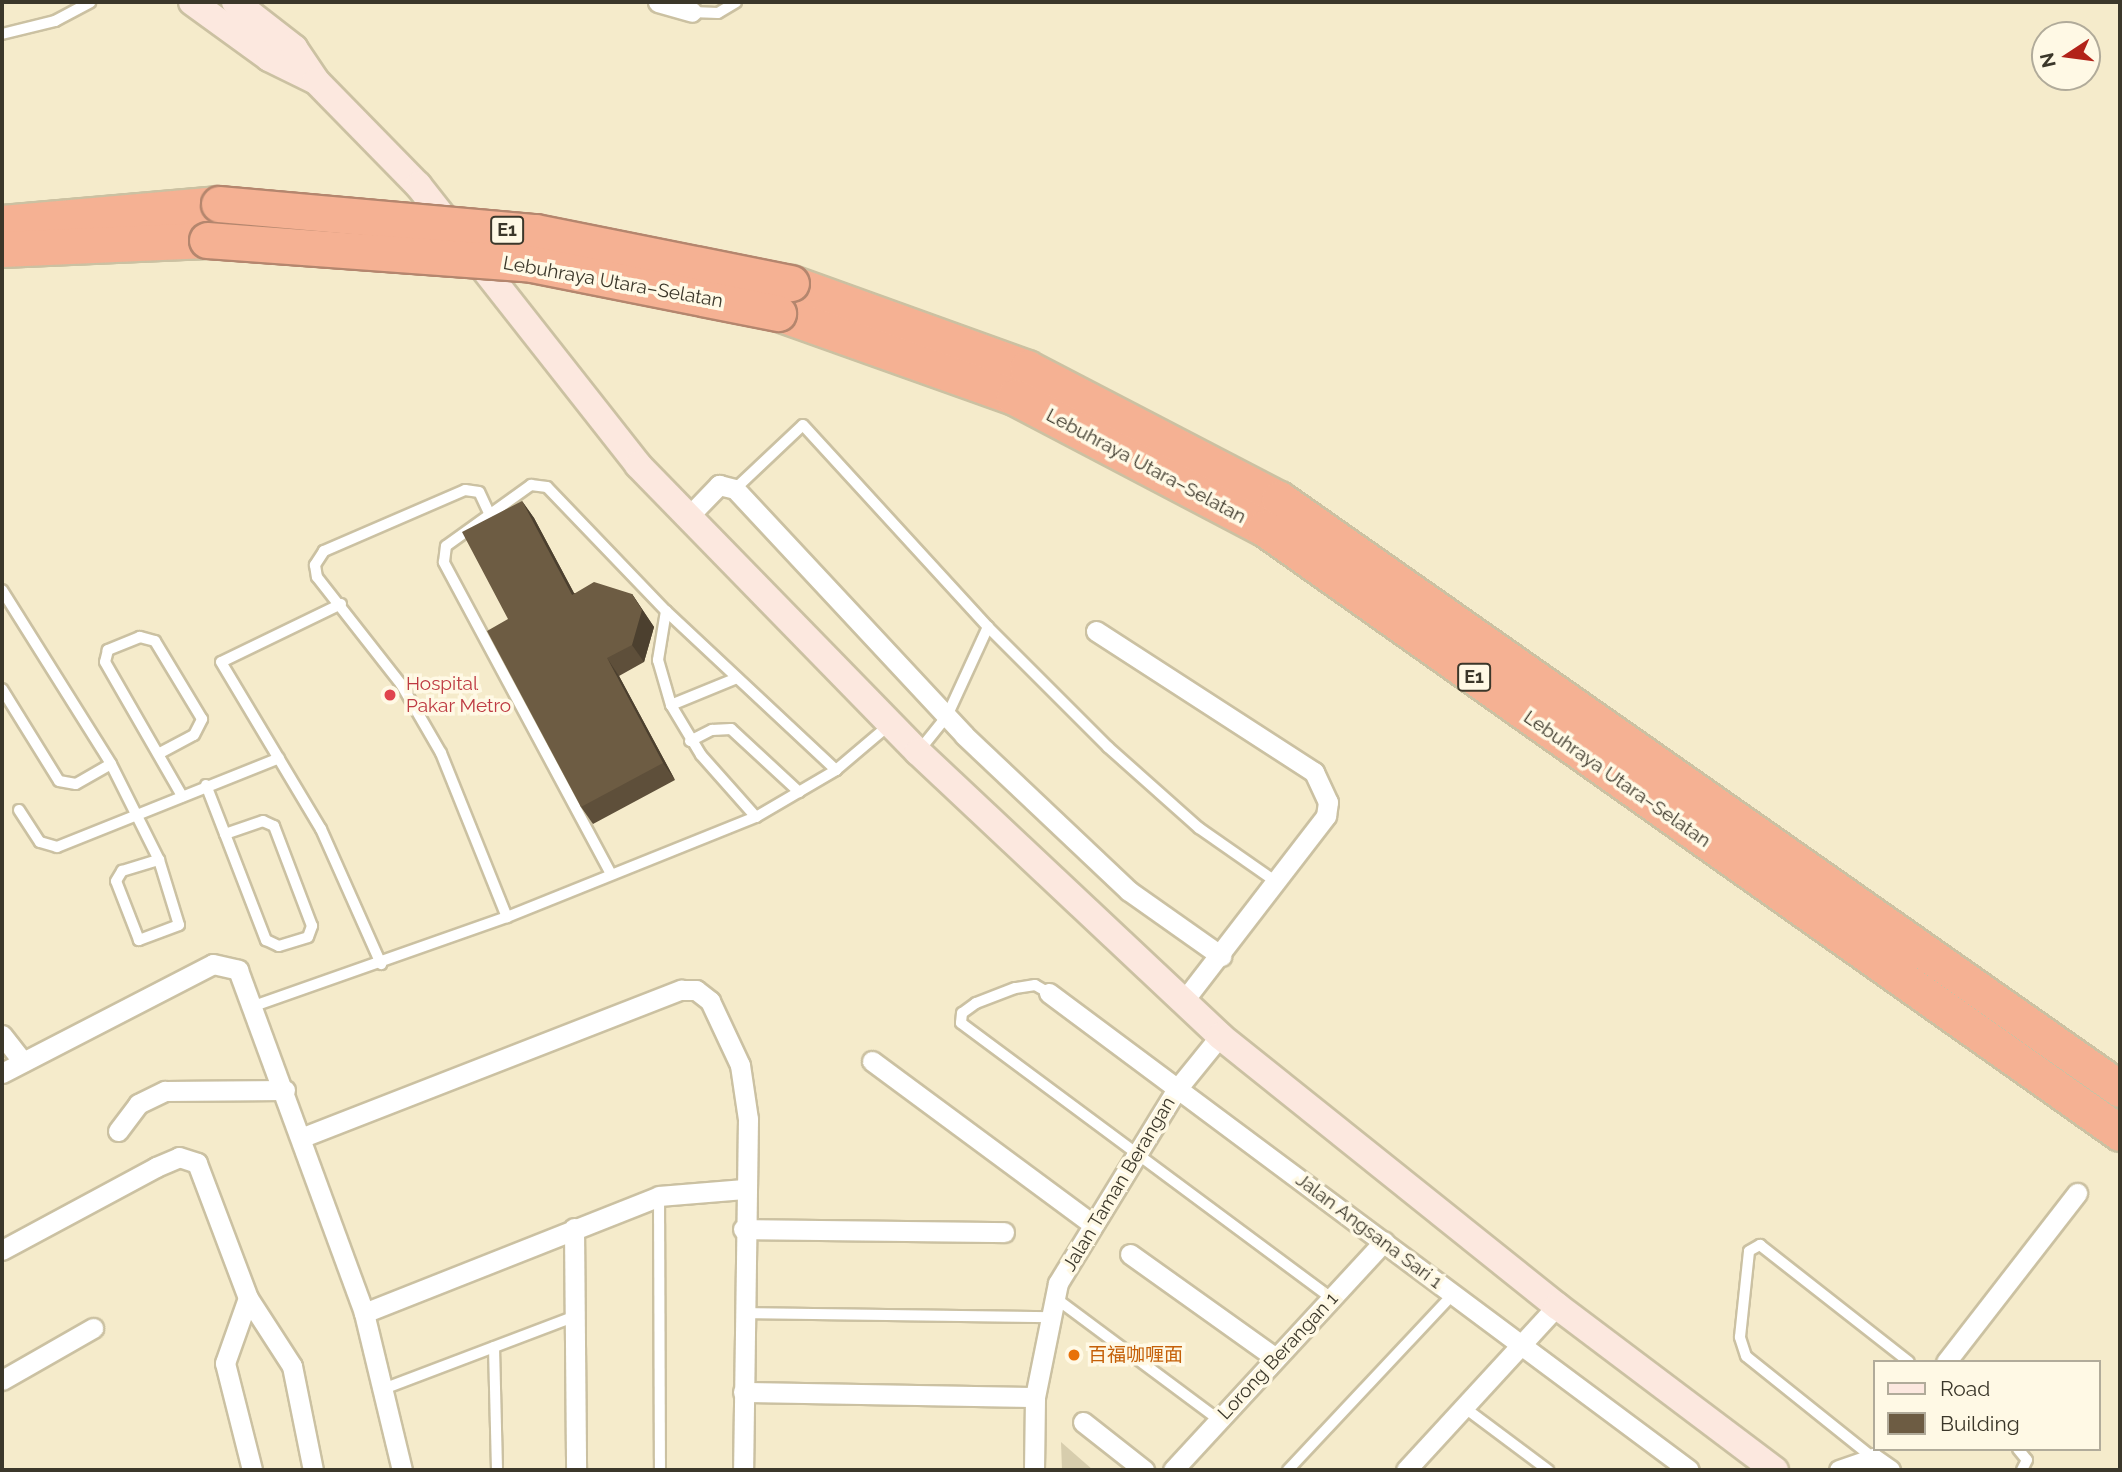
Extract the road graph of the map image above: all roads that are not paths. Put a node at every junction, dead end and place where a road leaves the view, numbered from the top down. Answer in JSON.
{"nodes":[{"id":1,"x":90,"y":2,"type":"edge"},
{"id":2,"x":192,"y":2,"type":"edge"},
{"id":3,"x":235,"y":2,"type":"edge"},
{"id":4,"x":662,"y":2,"type":"edge"},
{"id":5,"x":736,"y":2,"type":"edge"},
{"id":6,"x":692,"y":12,"type":"joint"},
{"id":7,"x":2,"y":34,"type":"edge"},
{"id":8,"x":316,"y":81,"type":"junction"},
{"id":9,"x":2,"y":223,"type":"edge"},
{"id":10,"x":2,"y":249,"type":"edge"},
{"id":11,"x":785,"y":298,"type":"junction"},
{"id":12,"x":735,"y":489,"type":"junction"},
{"id":13,"x":489,"y":513,"type":"junction"},
{"id":14,"x":688,"y":517,"type":"junction"},
{"id":15,"x":2,"y":590,"type":"edge"},
{"id":16,"x":341,"y":604,"type":"junction"},
{"id":17,"x":666,"y":611,"type":"junction"},
{"id":18,"x":988,"y":627,"type":"junction"},
{"id":19,"x":1096,"y":631,"type":"dead end"},
{"id":20,"x":737,"y":678,"type":"junction"},
{"id":21,"x":2,"y":689,"type":"edge"},
{"id":22,"x":671,"y":705,"type":"junction"},
{"id":23,"x":947,"y":716,"type":"junction"},
{"id":24,"x":889,"y":725,"type":"junction"},
{"id":25,"x":690,"y":741,"type":"junction"},
{"id":26,"x":918,"y":752,"type":"junction"},
{"id":27,"x":160,"y":753,"type":"junction"},
{"id":28,"x":279,"y":758,"type":"junction"},
{"id":29,"x":111,"y":764,"type":"junction"},
{"id":30,"x":836,"y":770,"type":"junction"},
{"id":31,"x":206,"y":785,"type":"junction"},
{"id":32,"x":799,"y":792,"type":"junction"},
{"id":33,"x":182,"y":796,"type":"junction"},
{"id":34,"x":19,"y":810,"type":"dead end"},
{"id":35,"x":137,"y":814,"type":"junction"},
{"id":36,"x":756,"y":817,"type":"junction"},
{"id":37,"x":225,"y":834,"type":"junction"},
{"id":38,"x":159,"y":860,"type":"junction"},
{"id":39,"x":611,"y":874,"type":"junction"},
{"id":40,"x":1275,"y":881,"type":"junction"},
{"id":41,"x":507,"y":917,"type":"junction"},
{"id":42,"x":1221,"y":956,"type":"junction"},
{"id":43,"x":381,"y":964,"type":"junction"},
{"id":44,"x":1048,"y":993,"type":"joint"},
{"id":45,"x":1182,"y":1002,"type":"junction"},
{"id":46,"x":254,"y":1006,"type":"junction"},
{"id":47,"x":2,"y":1035,"type":"edge"},
{"id":48,"x":1220,"y":1036,"type":"junction"},
{"id":49,"x":872,"y":1061,"type":"dead end"},
{"id":50,"x":23,"y":1062,"type":"junction"},
{"id":51,"x":2,"y":1073,"type":"edge"},
{"id":52,"x":1177,"y":1089,"type":"junction"},
{"id":53,"x":2120,"y":1089,"type":"edge"},
{"id":54,"x":285,"y":1090,"type":"junction"},
{"id":55,"x":118,"y":1131,"type":"dead end"},
{"id":56,"x":2120,"y":1133,"type":"edge"},
{"id":57,"x":303,"y":1137,"type":"junction"},
{"id":58,"x":1136,"y":1155,"type":"junction"},
{"id":59,"x":744,"y":1189,"type":"junction"},
{"id":60,"x":2077,"y":1193,"type":"dead end"},
{"id":61,"x":659,"y":1196,"type":"junction"},
{"id":62,"x":1091,"y":1224,"type":"junction"},
{"id":63,"x":574,"y":1228,"type":"junction"},
{"id":64,"x":743,"y":1229,"type":"junction"},
{"id":65,"x":1004,"y":1232,"type":"dead end"},
{"id":66,"x":1384,"y":1241,"type":"junction"},
{"id":67,"x":2,"y":1250,"type":"edge"},
{"id":68,"x":1130,"y":1254,"type":"dead end"},
{"id":69,"x":1453,"y":1294,"type":"junction"},
{"id":70,"x":1054,"y":1297,"type":"junction"},
{"id":71,"x":248,"y":1298,"type":"junction"},
{"id":72,"x":1332,"y":1299,"type":"junction"},
{"id":73,"x":1557,"y":1306,"type":"junction"},
{"id":74,"x":364,"y":1313,"type":"junction"},
{"id":75,"x":743,"y":1313,"type":"junction"},
{"id":76,"x":573,"y":1317,"type":"junction"},
{"id":77,"x":1048,"y":1317,"type":"junction"},
{"id":78,"x":93,"y":1328,"type":"dead end"},
{"id":79,"x":1521,"y":1345,"type":"junction"},
{"id":80,"x":494,"y":1347,"type":"junction"},
{"id":81,"x":1276,"y":1358,"type":"junction"},
{"id":82,"x":1906,"y":1360,"type":"edge"},
{"id":83,"x":1948,"y":1360,"type":"edge"},
{"id":84,"x":2,"y":1380,"type":"edge"},
{"id":85,"x":386,"y":1388,"type":"junction"},
{"id":86,"x":743,"y":1392,"type":"junction"},
{"id":87,"x":1035,"y":1397,"type":"junction"},
{"id":88,"x":1465,"y":1408,"type":"junction"},
{"id":89,"x":1219,"y":1420,"type":"junction"},
{"id":90,"x":1083,"y":1422,"type":"dead end"},
{"id":91,"x":2019,"y":1451,"type":"edge"},
{"id":92,"x":1872,"y":1462,"type":"edge"},
{"id":93,"x":1777,"y":1469,"type":"edge"},
{"id":94,"x":252,"y":1470,"type":"edge"},
{"id":95,"x":313,"y":1470,"type":"edge"},
{"id":96,"x":402,"y":1470,"type":"edge"},
{"id":97,"x":497,"y":1470,"type":"edge"},
{"id":98,"x":576,"y":1470,"type":"edge"},
{"id":99,"x":660,"y":1470,"type":"edge"},
{"id":100,"x":743,"y":1470,"type":"edge"},
{"id":101,"x":1034,"y":1470,"type":"edge"},
{"id":102,"x":1144,"y":1470,"type":"edge"},
{"id":103,"x":1172,"y":1470,"type":"edge"},
{"id":104,"x":1288,"y":1470,"type":"edge"},
{"id":105,"x":1406,"y":1470,"type":"edge"},
{"id":106,"x":1548,"y":1470,"type":"edge"},
{"id":107,"x":1689,"y":1470,"type":"edge"},
{"id":108,"x":1839,"y":1470,"type":"edge"},
{"id":109,"x":1890,"y":1470,"type":"edge"},
{"id":110,"x":2022,"y":1470,"type":"edge"}],
"edges":[{"from":1,"to":7,"type":"lane"},
{"from":2,"to":8,"type":"main road"},
{"from":3,"to":8,"type":"main road"},
{"from":4,"to":6,"type":"street"},
{"from":5,"to":6,"type":"lane"},
{"from":8,"to":14,"type":"main road"},
{"from":9,"to":11,"type":"highway","name":"Lebuhraya Utara–Selatan","number":"E1","bridge":true},
{"from":10,"to":11,"type":"highway","name":"Lebuhraya Utara–Selatan","number":"E1","bridge":true},
{"from":11,"to":53,"type":"highway","name":"Lebuhraya Utara–Selatan","number":"E1"},
{"from":11,"to":56,"type":"highway","name":"Lebuhraya Utara–Selatan","number":"E1"},
{"from":12,"to":14,"type":"street"},
{"from":12,"to":18,"type":"lane"},
{"from":12,"to":23,"type":"street"},
{"from":13,"to":16,"type":"lane"},
{"from":13,"to":17,"type":"lane"},
{"from":13,"to":39,"type":"lane"},
{"from":14,"to":24,"type":"main road"},
{"from":15,"to":29,"type":"lane"},
{"from":16,"to":28,"type":"lane"},
{"from":16,"to":41,"type":"lane"},
{"from":17,"to":20,"type":"lane"},
{"from":17,"to":22,"type":"lane"},
{"from":18,"to":23,"type":"lane"},
{"from":18,"to":40,"type":"lane"},
{"from":19,"to":40,"type":"street"},
{"from":20,"to":22,"type":"lane"},
{"from":20,"to":30,"type":"lane"},
{"from":21,"to":29,"type":"lane"},
{"from":22,"to":25,"type":"lane"},
{"from":23,"to":26,"type":"lane"},
{"from":23,"to":42,"type":"street"},
{"from":24,"to":26,"type":"main road"},
{"from":24,"to":30,"type":"lane"},
{"from":25,"to":32,"type":"lane"},
{"from":25,"to":36,"type":"lane"},
{"from":26,"to":45,"type":"main road"},
{"from":27,"to":27,"type":"lane"},
{"from":27,"to":33,"type":"lane"},
{"from":28,"to":31,"type":"lane"},
{"from":28,"to":43,"type":"lane"},
{"from":29,"to":35,"type":"lane"},
{"from":30,"to":32,"type":"lane"},
{"from":31,"to":33,"type":"lane"},
{"from":31,"to":37,"type":"lane"},
{"from":32,"to":36,"type":"lane"},
{"from":33,"to":35,"type":"lane"},
{"from":34,"to":35,"type":"lane"},
{"from":35,"to":38,"type":"lane"},
{"from":36,"to":39,"type":"lane"},
{"from":37,"to":37,"type":"lane"},
{"from":38,"to":38,"type":"lane"},
{"from":39,"to":41,"type":"lane"},
{"from":40,"to":42,"type":"street"},
{"from":41,"to":43,"type":"lane"},
{"from":42,"to":45,"type":"street"},
{"from":43,"to":46,"type":"lane"},
{"from":44,"to":52,"type":"street","name":"Jalan Angsana Sari 1"},
{"from":44,"to":58,"type":"lane"},
{"from":45,"to":48,"type":"main road"},
{"from":46,"to":50,"type":"street"},
{"from":46,"to":54,"type":"street"},
{"from":47,"to":50,"type":"street"},
{"from":48,"to":52,"type":"street","name":"Jalan Taman Berangan"},
{"from":48,"to":73,"type":"main road"},
{"from":49,"to":62,"type":"street"},
{"from":50,"to":51,"type":"street"},
{"from":52,"to":58,"type":"street","name":"Jalan Taman Berangan"},
{"from":52,"to":66,"type":"street","name":"Jalan Angsana Sari 1"},
{"from":54,"to":55,"type":"street"},
{"from":54,"to":57,"type":"street"},
{"from":57,"to":59,"type":"street"},
{"from":57,"to":74,"type":"street"},
{"from":58,"to":62,"type":"street","name":"Jalan Taman Berangan"},
{"from":58,"to":72,"type":"lane"},
{"from":59,"to":61,"type":"street"},
{"from":59,"to":64,"type":"street"},
{"from":60,"to":83,"type":"street"},
{"from":61,"to":63,"type":"street"},
{"from":61,"to":99,"type":"lane"},
{"from":62,"to":70,"type":"street","name":"Jalan Taman Berangan"},
{"from":63,"to":74,"type":"street"},
{"from":63,"to":76,"type":"street"},
{"from":64,"to":65,"type":"street"},
{"from":64,"to":75,"type":"street"},
{"from":66,"to":69,"type":"street","name":"Jalan Angsana Sari 1"},
{"from":66,"to":72,"type":"street","name":"Lorong Berangan 1"},
{"from":67,"to":71,"type":"street"},
{"from":68,"to":81,"type":"street"},
{"from":69,"to":79,"type":"street","name":"Jalan Angsana Sari 1"},
{"from":69,"to":104,"type":"lane"},
{"from":70,"to":77,"type":"street","name":"Jalan Taman Berangan"},
{"from":70,"to":89,"type":"lane"},
{"from":71,"to":94,"type":"street"},
{"from":71,"to":95,"type":"street"},
{"from":72,"to":81,"type":"street","name":"Lorong Berangan 1"},
{"from":73,"to":79,"type":"street"},
{"from":73,"to":93,"type":"main road"},
{"from":74,"to":85,"type":"street"},
{"from":75,"to":77,"type":"lane"},
{"from":75,"to":86,"type":"street"},
{"from":76,"to":80,"type":"lane"},
{"from":76,"to":98,"type":"street"},
{"from":77,"to":87,"type":"street","name":"Jalan Taman Berangan"},
{"from":78,"to":84,"type":"street"},
{"from":79,"to":88,"type":"street"},
{"from":79,"to":107,"type":"street","name":"Jalan Angsana Sari 1"},
{"from":80,"to":85,"type":"lane"},
{"from":80,"to":97,"type":"lane"},
{"from":81,"to":89,"type":"street","name":"Lorong Berangan 1"},
{"from":82,"to":92,"type":"lane"},
{"from":85,"to":96,"type":"street"},
{"from":86,"to":87,"type":"street"},
{"from":86,"to":100,"type":"street"},
{"from":87,"to":101,"type":"street","name":"Jalan Taman Berangan"},
{"from":88,"to":105,"type":"street"},
{"from":88,"to":106,"type":"lane"},
{"from":89,"to":103,"type":"street","name":"Lorong Berangan 1"},
{"from":90,"to":102,"type":"street"},
{"from":91,"to":110,"type":"lane"},
{"from":92,"to":108,"type":"street"},
{"from":92,"to":109,"type":"street"}]}
